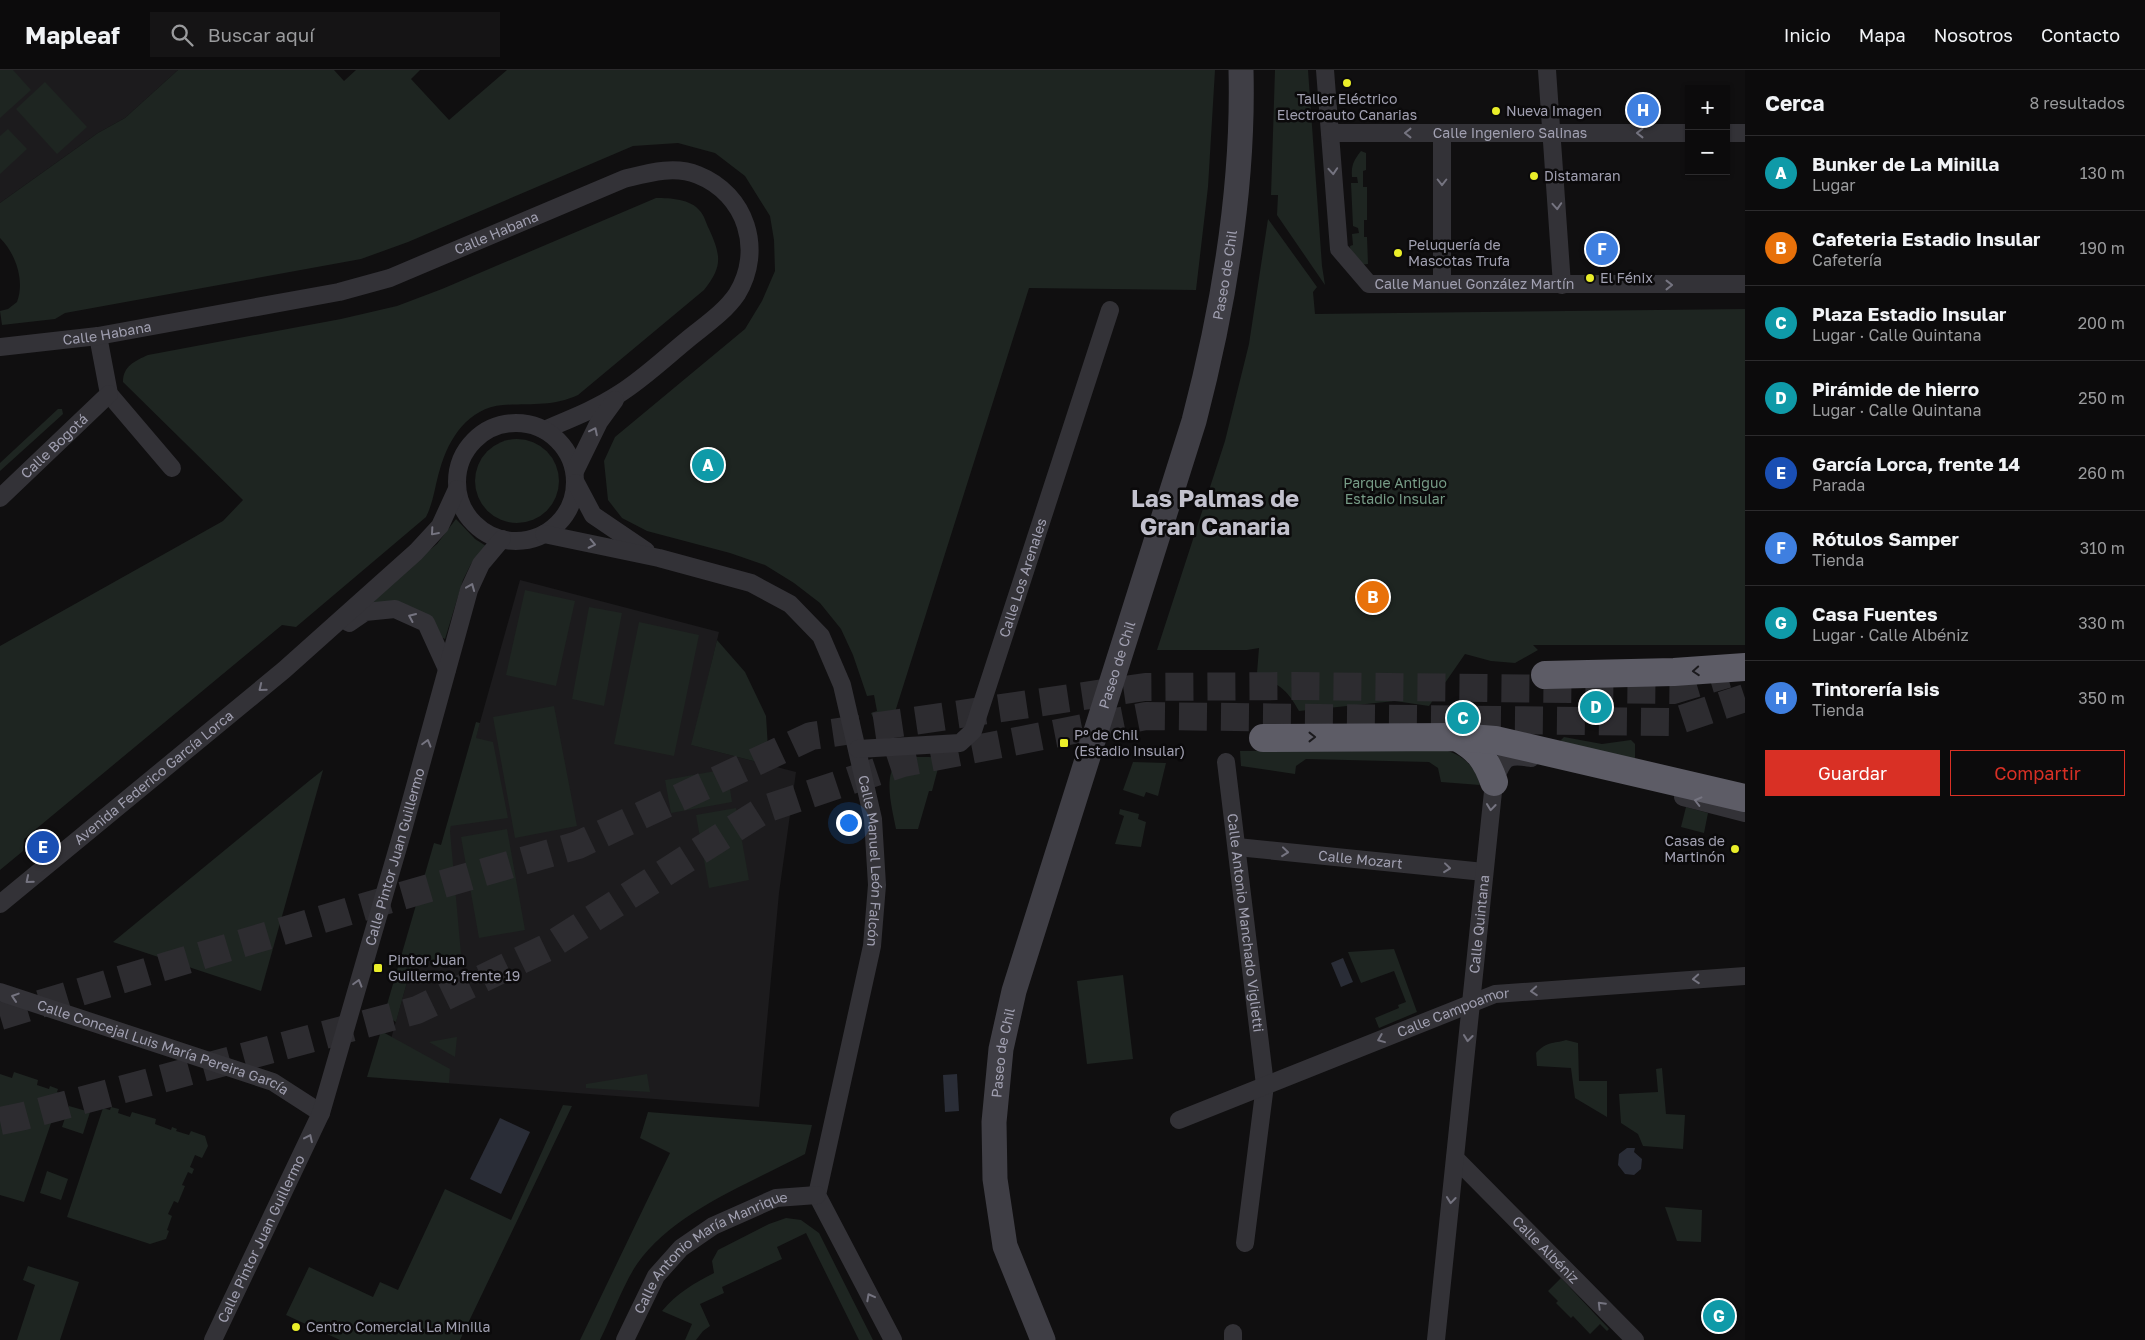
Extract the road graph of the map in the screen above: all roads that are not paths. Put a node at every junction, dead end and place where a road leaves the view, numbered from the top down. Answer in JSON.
{"nodes":[{"id":1,"x":1241,"y":70,"type":"edge"},
{"id":2,"x":1325,"y":70,"type":"edge"},
{"id":3,"x":1547,"y":70,"type":"edge"},
{"id":4,"x":1442,"y":133,"type":"junction"},
{"id":5,"x":1552,"y":133,"type":"junction"},
{"id":6,"x":1685,"y":133,"type":"edge"},
{"id":7,"x":1730,"y":133,"type":"edge"},
{"id":8,"x":1745,"y":133,"type":"edge"},
{"id":9,"x":1330,"y":134,"type":"junction"},
{"id":10,"x":1442,"y":284,"type":"junction"},
{"id":11,"x":1745,"y":284,"type":"edge"},
{"id":12,"x":1562,"y":285,"type":"junction"},
{"id":13,"x":1110,"y":310,"type":"dead end"},
{"id":14,"x":98,"y":336,"type":"junction"},
{"id":15,"x":0,"y":347,"type":"edge"},
{"id":16,"x":109,"y":394,"type":"junction"},
{"id":17,"x":620,"y":394,"type":"junction"},
{"id":18,"x":544,"y":430,"type":"junction"},
{"id":19,"x":172,"y":468,"type":"dead end"},
{"id":20,"x":575,"y":477,"type":"junction"},
{"id":21,"x":457,"y":489,"type":"junction"},
{"id":22,"x":0,"y":498,"type":"edge"},
{"id":23,"x":544,"y":534,"type":"junction"},
{"id":24,"x":502,"y":539,"type":"junction"},
{"id":25,"x":659,"y":558,"type":"junction"},
{"id":26,"x":1745,"y":667,"type":"edge"},
{"id":27,"x":448,"y":669,"type":"junction"},
{"id":28,"x":284,"y":670,"type":"junction"},
{"id":29,"x":1545,"y":675,"type":"dead end"},
{"id":30,"x":1457,"y":737,"type":"junction"},
{"id":31,"x":1263,"y":738,"type":"dead end"},
{"id":32,"x":858,"y":749,"type":"junction"},
{"id":33,"x":1226,"y":762,"type":"dead end"},
{"id":34,"x":1494,"y":782,"type":"junction"},
{"id":35,"x":1745,"y":798,"type":"edge"},
{"id":36,"x":1745,"y":813,"type":"edge"},
{"id":37,"x":1236,"y":847,"type":"junction"},
{"id":38,"x":1484,"y":872,"type":"junction"},
{"id":39,"x":0,"y":904,"type":"edge"},
{"id":40,"x":1745,"y":976,"type":"edge"},
{"id":41,"x":0,"y":992,"type":"edge"},
{"id":42,"x":1471,"y":1003,"type":"junction"},
{"id":43,"x":1265,"y":1085,"type":"junction"},
{"id":44,"x":321,"y":1113,"type":"junction"},
{"id":45,"x":1179,"y":1120,"type":"dead end"},
{"id":46,"x":1455,"y":1158,"type":"junction"},
{"id":47,"x":816,"y":1195,"type":"junction"},
{"id":48,"x":1245,"y":1243,"type":"dead end"},
{"id":49,"x":1005,"y":1246,"type":"junction"},
{"id":50,"x":213,"y":1340,"type":"edge"},
{"id":51,"x":625,"y":1340,"type":"edge"},
{"id":52,"x":893,"y":1340,"type":"edge"},
{"id":53,"x":1024,"y":1340,"type":"edge"},
{"id":54,"x":1043,"y":1340,"type":"edge"},
{"id":55,"x":1436,"y":1340,"type":"edge"},
{"id":56,"x":1635,"y":1340,"type":"edge"}],
"edges":[{"from":1,"to":49,"type":"street","name":"Paseo de Chil"},
{"from":2,"to":9,"type":"street"},
{"from":3,"to":5,"type":"street"},
{"from":4,"to":5,"type":"street","name":"Calle Ingeniero Salinas"},
{"from":4,"to":9,"type":"street","name":"Calle Ingeniero Salinas","one_way":true},
{"from":4,"to":10,"type":"street","one_way":true},
{"from":6,"to":5,"type":"street","name":"Calle Ingeniero Salinas","one_way":true},
{"from":5,"to":12,"type":"street","one_way":true},
{"from":7,"to":8,"type":"street"},
{"from":9,"to":10,"type":"street","name":"Calle Manuel González Martín","one_way":true},
{"from":10,"to":12,"type":"street","name":"Calle Manuel González Martín"},
{"from":12,"to":11,"type":"street","name":"Calle Manuel González Martín","one_way":true},
{"from":13,"to":32,"type":"street","name":"Calle Los Arenales"},
{"from":14,"to":15,"type":"street","name":"Calle Habana"},
{"from":14,"to":16,"type":"street"},
{"from":14,"to":17,"type":"street","name":"Calle Habana"},
{"from":16,"to":19,"type":"street"},
{"from":16,"to":22,"type":"street","name":"Calle Bogotá"},
{"from":17,"to":18,"type":"street","name":"Calle Habana"},
{"from":20,"to":17,"type":"street","name":"Calle Habana","one_way":true},
{"from":18,"to":20,"type":"street"},
{"from":18,"to":21,"type":"street"},
{"from":20,"to":23,"type":"street"},
{"from":20,"to":25,"type":"street"},
{"from":21,"to":24,"type":"street"},
{"from":21,"to":28,"type":"street","name":"Avenida Federico García Lorca","one_way":true},
{"from":23,"to":24,"type":"street"},
{"from":23,"to":25,"type":"street","one_way":true},
{"from":27,"to":24,"type":"street","name":"Calle Pintor Juan Guillermo","one_way":true},
{"from":25,"to":32,"type":"street","name":"Calle Manuel León Falcón"},
{"from":26,"to":29,"type":"highway","one_way":true},
{"from":27,"to":28,"type":"street","name":"Avenida Federico García Lorca","one_way":true},
{"from":44,"to":27,"type":"street","name":"Calle Pintor Juan Guillermo","one_way":true},
{"from":28,"to":39,"type":"street","name":"Avenida Federico García Lorca","one_way":true},
{"from":31,"to":30,"type":"highway","one_way":true},
{"from":30,"to":34,"type":"highway"},
{"from":30,"to":35,"type":"highway"},
{"from":32,"to":47,"type":"street","name":"Calle Manuel León Falcón"},
{"from":33,"to":37,"type":"street","name":"Calle Antonio Manchado Viglietti"},
{"from":36,"to":34,"type":"street","name":"Calle Quintana","one_way":true},
{"from":34,"to":38,"type":"street","name":"Calle Quintana","one_way":true},
{"from":37,"to":38,"type":"street","name":"Calle Mozart","one_way":true},
{"from":37,"to":43,"type":"street","name":"Calle Antonio Manchado Viglietti"},
{"from":38,"to":42,"type":"street","name":"Calle Quintana"},
{"from":40,"to":42,"type":"street","name":"Calle Campoamor","one_way":true},
{"from":44,"to":41,"type":"street","name":"Calle Concejal Luis María Pereira García","one_way":true},
{"from":42,"to":43,"type":"street","name":"Calle Campoamor","one_way":true},
{"from":42,"to":46,"type":"street","name":"Calle Quintana","one_way":true},
{"from":43,"to":45,"type":"street","name":"Calle Campoamor"},
{"from":43,"to":48,"type":"street","name":"Calle Antonio Manchado Viglietti"},
{"from":50,"to":44,"type":"street","name":"Calle Pintor Juan Guillermo","one_way":true},
{"from":46,"to":55,"type":"street","name":"Calle Quintana","one_way":true},
{"from":56,"to":46,"type":"street","name":"Calle Albéniz","one_way":true},
{"from":47,"to":51,"type":"street","name":"Calle Antonio María Manrique"},
{"from":52,"to":47,"type":"street","one_way":true},
{"from":49,"to":53,"type":"street"},
{"from":49,"to":54,"type":"street","name":"Paseo de Chil"}]}
